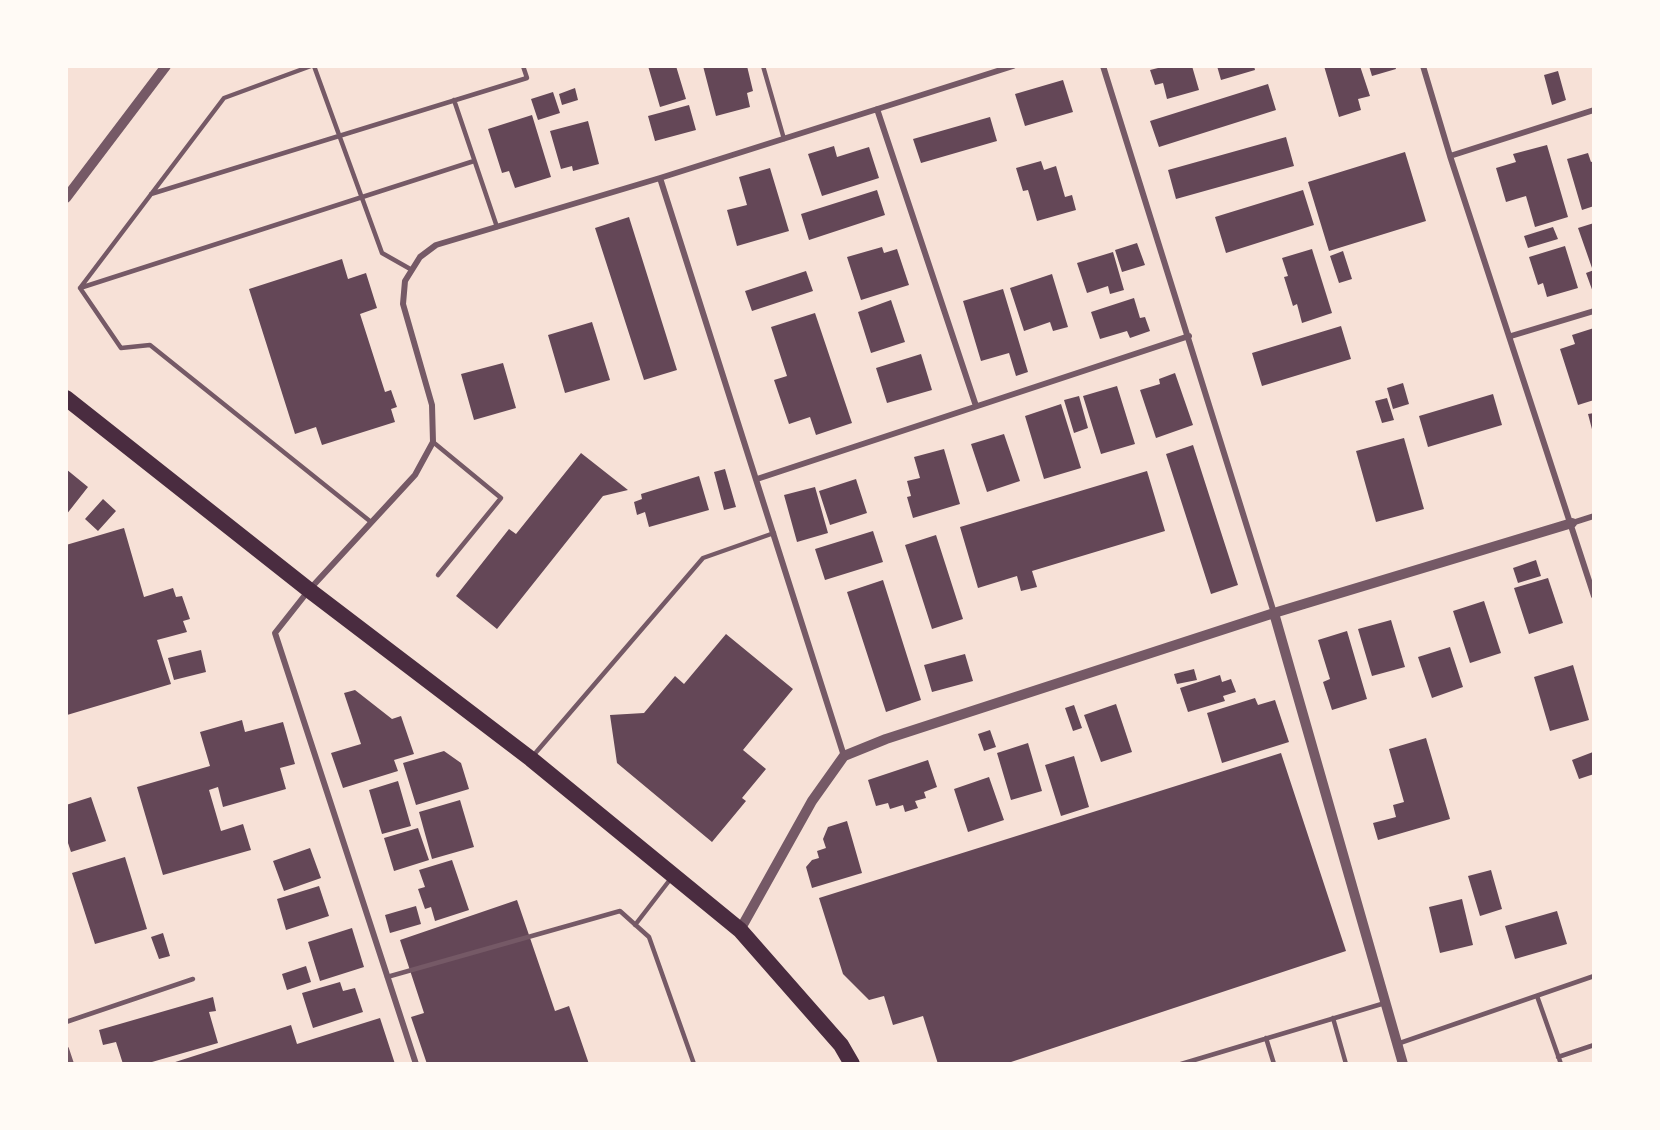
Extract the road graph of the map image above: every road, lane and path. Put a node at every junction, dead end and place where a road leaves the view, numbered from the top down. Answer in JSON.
{"nodes":[{"id":1,"x":166,"y":66,"type":"edge"},
{"id":2,"x":313,"y":66,"type":"edge"},
{"id":3,"x":523,"y":66,"type":"edge"},
{"id":4,"x":763,"y":66,"type":"edge"},
{"id":5,"x":1013,"y":66,"type":"edge"},
{"id":6,"x":1103,"y":66,"type":"edge"},
{"id":7,"x":1423,"y":66,"type":"edge"},
{"id":8,"x":454,"y":100,"type":"junction"},
{"id":9,"x":877,"y":109,"type":"junction"},
{"id":10,"x":1594,"y":111,"type":"edge"},
{"id":11,"x":339,"y":136,"type":"junction"},
{"id":12,"x":784,"y":139,"type":"junction"},
{"id":13,"x":1450,"y":156,"type":"junction"},
{"id":14,"x":474,"y":161,"type":"junction"},
{"id":15,"x":660,"y":178,"type":"junction"},
{"id":16,"x":151,"y":194,"type":"junction"},
{"id":17,"x":362,"y":197,"type":"junction"},
{"id":18,"x":66,"y":198,"type":"edge"},
{"id":19,"x":497,"y":227,"type":"junction"},
{"id":20,"x":412,"y":270,"type":"junction"},
{"id":21,"x":80,"y":288,"type":"junction"},
{"id":22,"x":1594,"y":310,"type":"edge"},
{"id":23,"x":1189,"y":336,"type":"junction"},
{"id":24,"x":1511,"y":336,"type":"junction"},
{"id":25,"x":66,"y":398,"type":"edge"},
{"id":26,"x":976,"y":406,"type":"junction"},
{"id":27,"x":433,"y":442,"type":"junction"},
{"id":28,"x":757,"y":479,"type":"junction"},
{"id":29,"x":1594,"y":516,"type":"edge"},
{"id":30,"x":371,"y":522,"type":"junction"},
{"id":31,"x":1572,"y":523,"type":"junction"},
{"id":32,"x":774,"y":533,"type":"junction"},
{"id":33,"x":438,"y":575,"type":"dead end"},
{"id":34,"x":309,"y":590,"type":"junction"},
{"id":35,"x":1594,"y":596,"type":"edge"},
{"id":36,"x":1274,"y":613,"type":"junction"},
{"id":37,"x":844,"y":756,"type":"junction"},
{"id":38,"x":531,"y":759,"type":"junction"},
{"id":39,"x":673,"y":876,"type":"junction"},
{"id":40,"x":635,"y":925,"type":"junction"},
{"id":41,"x":740,"y":930,"type":"junction"},
{"id":42,"x":1594,"y":976,"type":"edge"},
{"id":43,"x":387,"y":977,"type":"junction"},
{"id":44,"x":193,"y":979,"type":"dead end"},
{"id":45,"x":1537,"y":996,"type":"junction"},
{"id":46,"x":1385,"y":1003,"type":"junction"},
{"id":47,"x":1333,"y":1018,"type":"junction"},
{"id":48,"x":66,"y":1022,"type":"edge"},
{"id":49,"x":1266,"y":1038,"type":"junction"},
{"id":50,"x":1397,"y":1044,"type":"junction"},
{"id":51,"x":1594,"y":1045,"type":"edge"},
{"id":52,"x":66,"y":1049,"type":"edge"},
{"id":53,"x":1558,"y":1057,"type":"junction"},
{"id":54,"x":1194,"y":1062,"type":"edge"},
{"id":55,"x":71,"y":1064,"type":"edge"},
{"id":56,"x":416,"y":1064,"type":"edge"},
{"id":57,"x":694,"y":1064,"type":"edge"},
{"id":58,"x":852,"y":1064,"type":"edge"},
{"id":59,"x":1181,"y":1064,"type":"edge"},
{"id":60,"x":1274,"y":1064,"type":"edge"},
{"id":61,"x":1346,"y":1064,"type":"edge"},
{"id":62,"x":1403,"y":1064,"type":"edge"},
{"id":63,"x":1561,"y":1064,"type":"edge"}],
"edges":[{"from":1,"to":18,"type":"street"},
{"from":2,"to":11,"type":"lane"},
{"from":2,"to":16,"type":"lane"},
{"from":3,"to":8,"type":"lane"},
{"from":4,"to":12,"type":"lane"},
{"from":5,"to":9,"type":"street"},
{"from":6,"to":23,"type":"street"},
{"from":7,"to":13,"type":"street"},
{"from":8,"to":11,"type":"lane"},
{"from":8,"to":14,"type":"lane"},
{"from":9,"to":12,"type":"street"},
{"from":9,"to":26,"type":"street"},
{"from":10,"to":13,"type":"street"},
{"from":11,"to":16,"type":"lane"},
{"from":11,"to":17,"type":"lane"},
{"from":12,"to":15,"type":"street"},
{"from":13,"to":24,"type":"street"},
{"from":14,"to":17,"type":"lane"},
{"from":14,"to":19,"type":"lane"},
{"from":15,"to":19,"type":"street"},
{"from":15,"to":28,"type":"street"},
{"from":16,"to":21,"type":"lane"},
{"from":17,"to":20,"type":"lane"},
{"from":17,"to":21,"type":"lane"},
{"from":19,"to":20,"type":"street"},
{"from":20,"to":27,"type":"street"},
{"from":21,"to":30,"type":"lane"},
{"from":22,"to":24,"type":"street"},
{"from":23,"to":26,"type":"street"},
{"from":23,"to":36,"type":"street"},
{"from":24,"to":31,"type":"street"},
{"from":25,"to":34,"type":"highway"},
{"from":26,"to":28,"type":"street"},
{"from":27,"to":30,"type":"street"},
{"from":27,"to":33,"type":"lane"},
{"from":28,"to":32,"type":"street"},
{"from":29,"to":31,"type":"street"},
{"from":30,"to":34,"type":"street"},
{"from":31,"to":35,"type":"street"},
{"from":31,"to":36,"type":"street"},
{"from":32,"to":37,"type":"street"},
{"from":32,"to":38,"type":"lane"},
{"from":34,"to":38,"type":"highway"},
{"from":34,"to":43,"type":"street"},
{"from":36,"to":37,"type":"street"},
{"from":36,"to":46,"type":"street"},
{"from":37,"to":41,"type":"street"},
{"from":38,"to":39,"type":"highway"},
{"from":39,"to":40,"type":"lane"},
{"from":39,"to":41,"type":"highway"},
{"from":40,"to":43,"type":"lane"},
{"from":40,"to":57,"type":"lane"},
{"from":41,"to":58,"type":"highway"},
{"from":42,"to":45,"type":"lane"},
{"from":43,"to":56,"type":"street"},
{"from":44,"to":48,"type":"lane"},
{"from":45,"to":50,"type":"lane"},
{"from":45,"to":53,"type":"lane"},
{"from":46,"to":47,"type":"lane"},
{"from":46,"to":50,"type":"street"},
{"from":47,"to":49,"type":"lane"},
{"from":47,"to":61,"type":"lane"},
{"from":49,"to":54,"type":"lane"},
{"from":49,"to":60,"type":"lane"},
{"from":50,"to":62,"type":"street"},
{"from":51,"to":53,"type":"lane"},
{"from":52,"to":55,"type":"street"},
{"from":53,"to":63,"type":"lane"},
{"from":54,"to":59,"type":"lane"}]}
